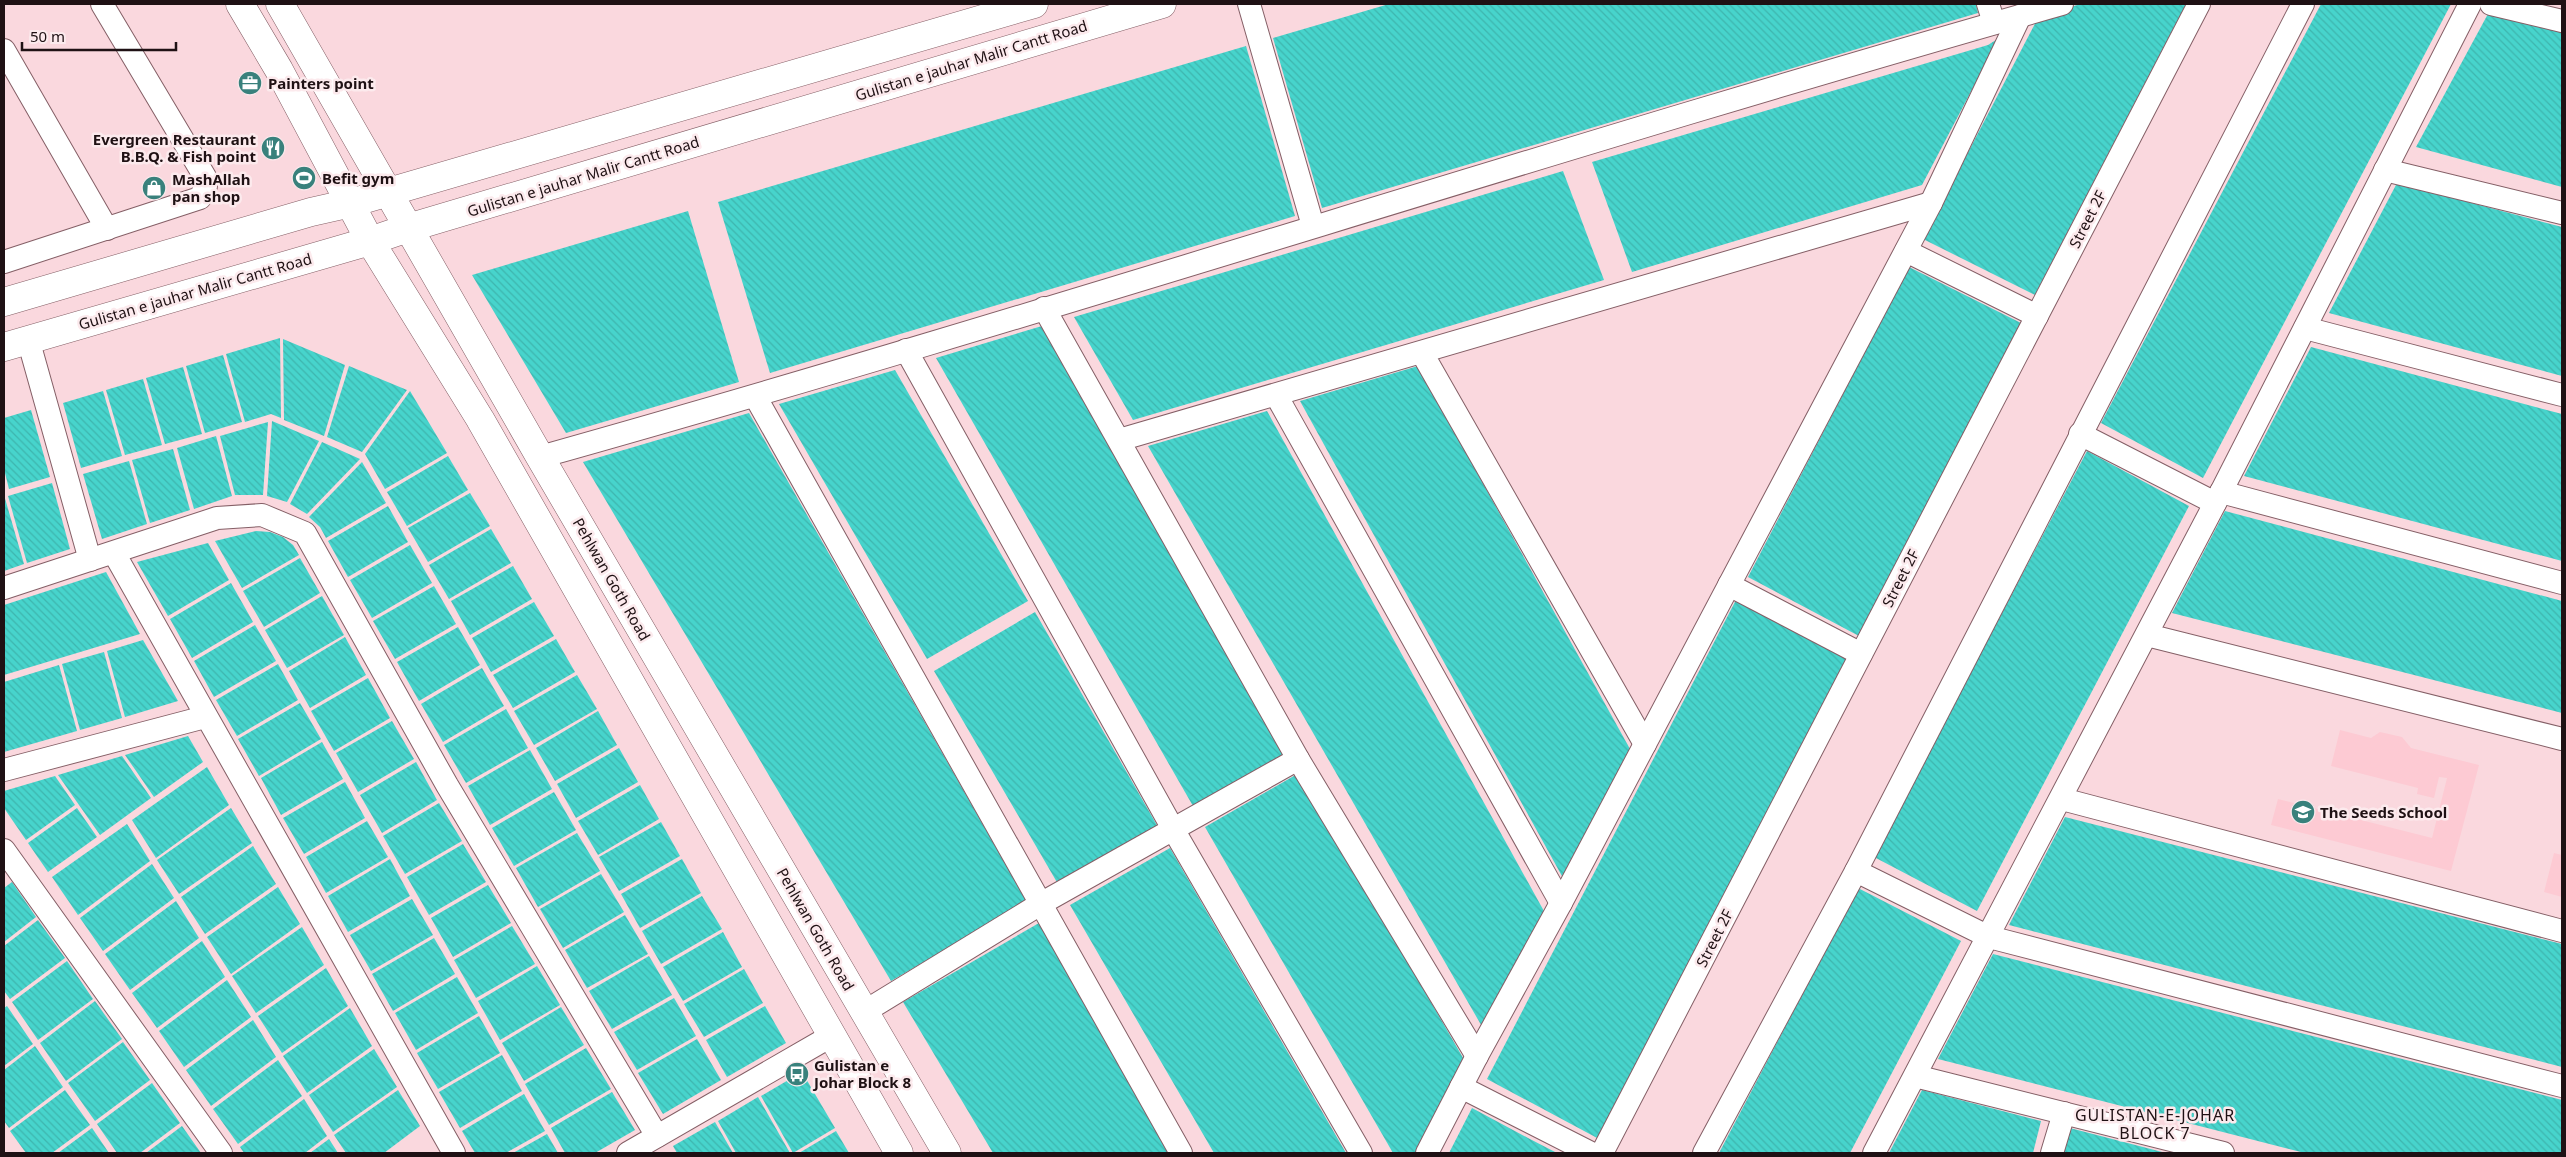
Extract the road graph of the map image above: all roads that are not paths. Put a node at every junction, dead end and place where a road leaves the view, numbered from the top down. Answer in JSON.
{"nodes":[{"id":1,"x":102,"y":4,"type":"edge"},
{"id":2,"x":240,"y":4,"type":"edge"},
{"id":3,"x":280,"y":4,"type":"edge"},
{"id":4,"x":1034,"y":4,"type":"edge"},
{"id":5,"x":1162,"y":4,"type":"edge"},
{"id":6,"x":1250,"y":4,"type":"edge"},
{"id":7,"x":2062,"y":4,"type":"edge"},
{"id":8,"x":2199,"y":4,"type":"edge"},
{"id":9,"x":2303,"y":4,"type":"edge"},
{"id":10,"x":2470,"y":4,"type":"edge"},
{"id":11,"x":2490,"y":4,"type":"edge"},
{"id":12,"x":1991,"y":14,"type":"edge"},
{"id":13,"x":2020,"y":16,"type":"junction"},
{"id":14,"x":2562,"y":21,"type":"edge"},
{"id":15,"x":4,"y":50,"type":"edge"},
{"id":16,"x":2386,"y":170,"type":"junction"},
{"id":17,"x":388,"y":192,"type":"junction"},
{"id":18,"x":1931,"y":202,"type":"junction"},
{"id":19,"x":351,"y":203,"type":"junction"},
{"id":20,"x":2562,"y":214,"type":"edge"},
{"id":21,"x":1313,"y":226,"type":"junction"},
{"id":22,"x":408,"y":228,"type":"junction"},
{"id":23,"x":107,"y":229,"type":"junction"},
{"id":24,"x":370,"y":241,"type":"junction"},
{"id":25,"x":1906,"y":251,"type":"junction"},
{"id":26,"x":6,"y":257,"type":"edge"},
{"id":27,"x":4,"y":302,"type":"edge"},
{"id":28,"x":1044,"y":308,"type":"junction"},
{"id":29,"x":2037,"y":316,"type":"junction"},
{"id":30,"x":2305,"y":328,"type":"junction"},
{"id":31,"x":16,"y":343,"type":"edge"},
{"id":32,"x":906,"y":350,"type":"junction"},
{"id":33,"x":1422,"y":353,"type":"junction"},
{"id":34,"x":1276,"y":395,"type":"junction"},
{"id":35,"x":2562,"y":395,"type":"edge"},
{"id":36,"x":755,"y":396,"type":"junction"},
{"id":37,"x":2080,"y":434,"type":"junction"},
{"id":38,"x":1119,"y":440,"type":"junction"},
{"id":39,"x":540,"y":456,"type":"junction"},
{"id":40,"x":2218,"y":498,"type":"junction"},
{"id":41,"x":114,"y":553,"type":"junction"},
{"id":42,"x":90,"y":560,"type":"junction"},
{"id":43,"x":2562,"y":582,"type":"edge"},
{"id":44,"x":1729,"y":585,"type":"junction"},
{"id":45,"x":4,"y":588,"type":"edge"},
{"id":46,"x":2147,"y":635,"type":"junction"},
{"id":47,"x":1861,"y":654,"type":"junction"},
{"id":48,"x":205,"y":717,"type":"junction"},
{"id":49,"x":2562,"y":739,"type":"edge"},
{"id":50,"x":1645,"y":744,"type":"junction"},
{"id":51,"x":1298,"y":759,"type":"junction"},
{"id":52,"x":4,"y":770,"type":"edge"},
{"id":53,"x":2062,"y":799,"type":"junction"},
{"id":54,"x":1173,"y":829,"type":"junction"},
{"id":55,"x":4,"y":850,"type":"edge"},
{"id":56,"x":1856,"y":871,"type":"junction"},
{"id":57,"x":1042,"y":903,"type":"junction"},
{"id":58,"x":1561,"y":903,"type":"junction"},
{"id":59,"x":2562,"y":931,"type":"edge"},
{"id":60,"x":1990,"y":937,"type":"junction"},
{"id":61,"x":864,"y":1012,"type":"junction"},
{"id":62,"x":831,"y":1036,"type":"junction"},
{"id":63,"x":1477,"y":1056,"type":"junction"},
{"id":64,"x":1915,"y":1076,"type":"junction"},
{"id":65,"x":2562,"y":1086,"type":"edge"},
{"id":66,"x":1461,"y":1087,"type":"junction"},
{"id":67,"x":2064,"y":1113,"type":"junction"},
{"id":68,"x":657,"y":1136,"type":"junction"},
{"id":69,"x":220,"y":1153,"type":"edge"},
{"id":70,"x":454,"y":1153,"type":"edge"},
{"id":71,"x":628,"y":1153,"type":"edge"},
{"id":72,"x":899,"y":1153,"type":"edge"},
{"id":73,"x":946,"y":1153,"type":"edge"},
{"id":74,"x":1181,"y":1153,"type":"edge"},
{"id":75,"x":1360,"y":1153,"type":"edge"},
{"id":76,"x":1428,"y":1153,"type":"edge"},
{"id":77,"x":1591,"y":1153,"type":"edge"},
{"id":78,"x":1602,"y":1153,"type":"edge"},
{"id":79,"x":1704,"y":1153,"type":"edge"},
{"id":80,"x":1874,"y":1153,"type":"edge"},
{"id":81,"x":2052,"y":1153,"type":"edge"},
{"id":82,"x":2223,"y":1153,"type":"edge"}],
"edges":[{"from":1,"to":23,"type":"street"},
{"from":2,"to":19,"type":"main road"},
{"from":3,"to":17,"type":"main road","name":"Pehlwan Goth Road"},
{"from":4,"to":17,"type":"main road"},
{"from":5,"to":22,"type":"main road","name":"Gulistan e jauhar Malir Cantt Road"},
{"from":6,"to":21,"type":"street"},
{"from":7,"to":13,"type":"street"},
{"from":8,"to":29,"type":"street","name":"Street 2F"},
{"from":9,"to":37,"type":"street"},
{"from":10,"to":16,"type":"street"},
{"from":11,"to":14,"type":"street"},
{"from":12,"to":13,"type":"street"},
{"from":12,"to":21,"type":"street"},
{"from":13,"to":18,"type":"street"},
{"from":15,"to":23,"type":"street"},
{"from":16,"to":20,"type":"street"},
{"from":16,"to":30,"type":"street"},
{"from":17,"to":19,"type":"main road"},
{"from":17,"to":22,"type":"main road","name":"Pehlwan Goth Road"},
{"from":18,"to":25,"type":"street"},
{"from":18,"to":33,"type":"street"},
{"from":19,"to":24,"type":"main road"},
{"from":19,"to":27,"type":"main road"},
{"from":21,"to":28,"type":"street"},
{"from":22,"to":24,"type":"main road","name":"Gulistan e jauhar Malir Cantt Road"},
{"from":22,"to":39,"type":"main road","name":"Pehlwan Goth Road"},
{"from":23,"to":26,"type":"street"},
{"from":24,"to":31,"type":"main road","name":"Gulistan e jauhar Malir Cantt Road"},
{"from":24,"to":62,"type":"main road"},
{"from":25,"to":29,"type":"street"},
{"from":25,"to":44,"type":"street"},
{"from":28,"to":32,"type":"street"},
{"from":28,"to":38,"type":"street"},
{"from":29,"to":47,"type":"street","name":"Street 2F"},
{"from":30,"to":35,"type":"street"},
{"from":30,"to":40,"type":"street"},
{"from":31,"to":42,"type":"street"},
{"from":32,"to":36,"type":"street"},
{"from":32,"to":54,"type":"street"},
{"from":33,"to":34,"type":"street"},
{"from":33,"to":50,"type":"street"},
{"from":34,"to":38,"type":"street"},
{"from":34,"to":58,"type":"street"},
{"from":36,"to":39,"type":"street"},
{"from":36,"to":57,"type":"street"},
{"from":37,"to":40,"type":"street"},
{"from":37,"to":56,"type":"street"},
{"from":38,"to":51,"type":"street"},
{"from":39,"to":61,"type":"main road","name":"Pehlwan Goth Road"},
{"from":40,"to":43,"type":"street"},
{"from":40,"to":46,"type":"street"},
{"from":41,"to":42,"type":"street"},
{"from":41,"to":48,"type":"street"},
{"from":41,"to":68,"type":"street"},
{"from":42,"to":45,"type":"street"},
{"from":44,"to":47,"type":"street"},
{"from":44,"to":50,"type":"street"},
{"from":46,"to":49,"type":"street"},
{"from":46,"to":53,"type":"street"},
{"from":47,"to":78,"type":"street","name":"Street 2F"},
{"from":48,"to":52,"type":"street"},
{"from":48,"to":70,"type":"street"},
{"from":50,"to":58,"type":"street"},
{"from":51,"to":54,"type":"street"},
{"from":51,"to":63,"type":"street"},
{"from":53,"to":59,"type":"street"},
{"from":53,"to":60,"type":"street"},
{"from":54,"to":57,"type":"street"},
{"from":54,"to":75,"type":"street"},
{"from":55,"to":69,"type":"street"},
{"from":56,"to":60,"type":"street"},
{"from":56,"to":79,"type":"street"},
{"from":57,"to":61,"type":"street"},
{"from":57,"to":74,"type":"street"},
{"from":58,"to":63,"type":"street"},
{"from":60,"to":64,"type":"street"},
{"from":60,"to":65,"type":"street"},
{"from":61,"to":73,"type":"main road","name":"Pehlwan Goth Road"},
{"from":62,"to":68,"type":"street"},
{"from":62,"to":72,"type":"main road"},
{"from":63,"to":66,"type":"street"},
{"from":64,"to":67,"type":"street"},
{"from":64,"to":80,"type":"street"},
{"from":66,"to":76,"type":"street"},
{"from":66,"to":77,"type":"street"},
{"from":67,"to":81,"type":"street"},
{"from":67,"to":82,"type":"street"},
{"from":68,"to":71,"type":"street"}]}
